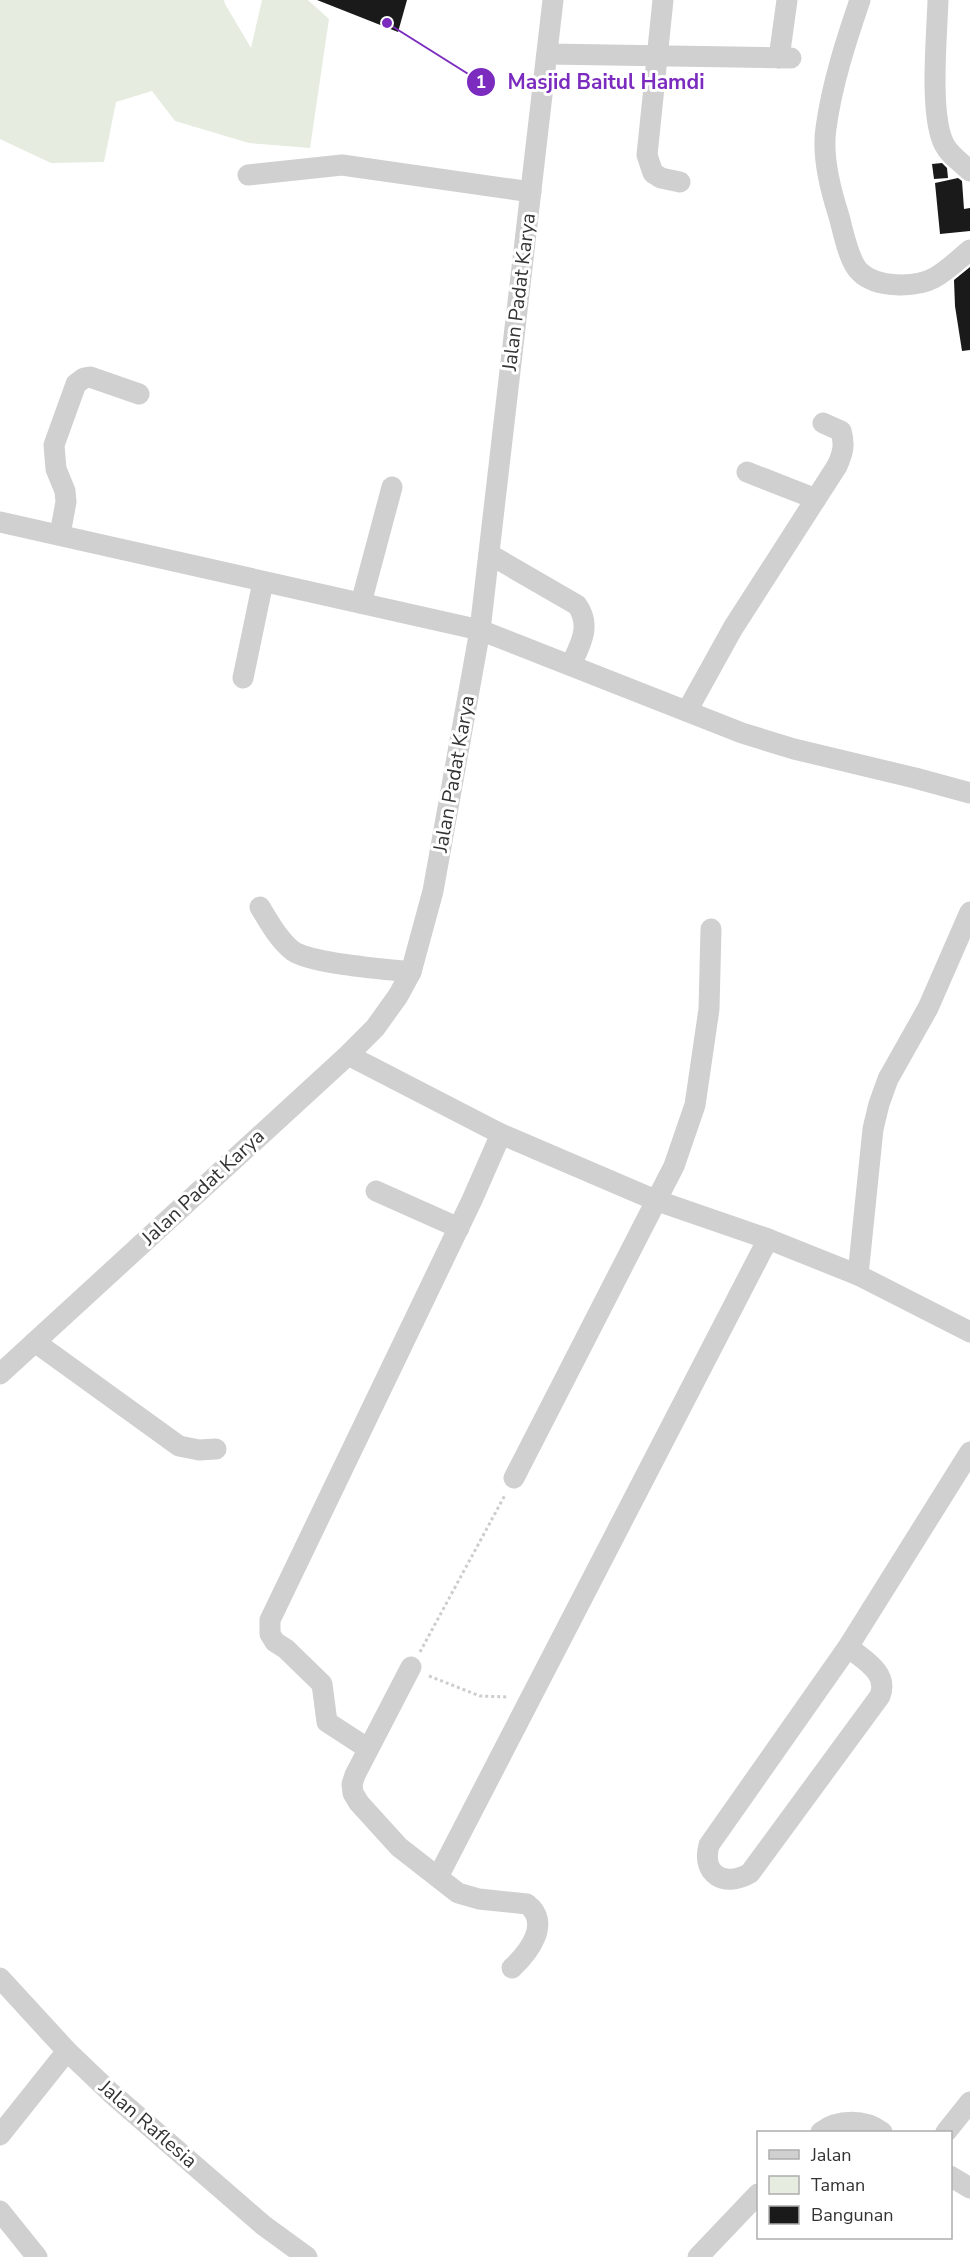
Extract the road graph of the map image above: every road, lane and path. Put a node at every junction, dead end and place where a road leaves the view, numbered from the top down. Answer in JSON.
{"nodes":[{"id":1,"x":553,"y":0,"type":"edge"},
{"id":2,"x":663,"y":0,"type":"edge"},
{"id":3,"x":787,"y":0,"type":"edge"},
{"id":4,"x":860,"y":0,"type":"edge"},
{"id":5,"x":938,"y":0,"type":"edge"},
{"id":6,"x":547,"y":54,"type":"junction"},
{"id":7,"x":657,"y":57,"type":"junction"},
{"id":8,"x":970,"y":171,"type":"edge"},
{"id":9,"x":248,"y":175,"type":"dead end"},
{"id":10,"x":680,"y":182,"type":"dead end"},
{"id":11,"x":531,"y":192,"type":"junction"},
{"id":12,"x":970,"y":250,"type":"edge"},
{"id":13,"x":139,"y":394,"type":"dead end"},
{"id":14,"x":823,"y":423,"type":"dead end"},
{"id":15,"x":747,"y":472,"type":"dead end"},
{"id":16,"x":392,"y":487,"type":"dead end"},
{"id":17,"x":816,"y":499,"type":"junction"},
{"id":18,"x":0,"y":522,"type":"edge"},
{"id":19,"x":60,"y":534,"type":"junction"},
{"id":20,"x":489,"y":554,"type":"junction"},
{"id":21,"x":263,"y":582,"type":"junction"},
{"id":22,"x":361,"y":603,"type":"junction"},
{"id":23,"x":480,"y":630,"type":"junction"},
{"id":24,"x":571,"y":665,"type":"junction"},
{"id":25,"x":243,"y":678,"type":"dead end"},
{"id":26,"x":687,"y":711,"type":"junction"},
{"id":27,"x":970,"y":793,"type":"edge"},
{"id":28,"x":260,"y":907,"type":"dead end"},
{"id":29,"x":970,"y":912,"type":"edge"},
{"id":30,"x":711,"y":929,"type":"dead end"},
{"id":31,"x":411,"y":972,"type":"junction"},
{"id":32,"x":348,"y":1054,"type":"junction"},
{"id":33,"x":501,"y":1134,"type":"junction"},
{"id":34,"x":376,"y":1191,"type":"dead end"},
{"id":35,"x":655,"y":1200,"type":"junction"},
{"id":36,"x":459,"y":1228,"type":"junction"},
{"id":37,"x":768,"y":1239,"type":"junction"},
{"id":38,"x":858,"y":1275,"type":"junction"},
{"id":39,"x":970,"y":1332,"type":"edge"},
{"id":40,"x":35,"y":1342,"type":"junction"},
{"id":41,"x":0,"y":1374,"type":"edge"},
{"id":42,"x":216,"y":1449,"type":"dead end"},
{"id":43,"x":970,"y":1452,"type":"edge"},
{"id":44,"x":514,"y":1478,"type":"joint"},
{"id":45,"x":848,"y":1647,"type":"junction"},
{"id":46,"x":411,"y":1668,"type":"junction"},
{"id":47,"x":531,"y":1697,"type":"junction"},
{"id":48,"x":367,"y":1748,"type":"junction"},
{"id":49,"x":438,"y":1877,"type":"junction"},
{"id":50,"x":512,"y":1968,"type":"dead end"},
{"id":51,"x":0,"y":1978,"type":"edge"},
{"id":52,"x":66,"y":2051,"type":"junction"},
{"id":53,"x":970,"y":2102,"type":"edge"},
{"id":54,"x":824,"y":2131,"type":"edge"},
{"id":55,"x":880,"y":2131,"type":"edge"},
{"id":56,"x":948,"y":2131,"type":"edge"},
{"id":57,"x":0,"y":2135,"type":"edge"},
{"id":58,"x":952,"y":2177,"type":"edge"},
{"id":59,"x":970,"y":2188,"type":"edge"},
{"id":60,"x":757,"y":2196,"type":"edge"},
{"id":61,"x":0,"y":2211,"type":"edge"},
{"id":62,"x":37,"y":2257,"type":"edge"},
{"id":63,"x":307,"y":2257,"type":"edge"},
{"id":64,"x":698,"y":2257,"type":"edge"}],
"edges":[{"from":1,"to":6,"type":"street","name":"Jalan Padat Karya"},
{"from":2,"to":7,"type":"street"},
{"from":3,"to":7,"type":"street"},
{"from":4,"to":12,"type":"street"},
{"from":5,"to":8,"type":"street"},
{"from":6,"to":7,"type":"street"},
{"from":6,"to":11,"type":"street","name":"Jalan Padat Karya"},
{"from":7,"to":10,"type":"street"},
{"from":9,"to":11,"type":"street"},
{"from":11,"to":20,"type":"street","name":"Jalan Padat Karya"},
{"from":13,"to":19,"type":"street"},
{"from":14,"to":17,"type":"street"},
{"from":15,"to":17,"type":"street"},
{"from":16,"to":22,"type":"street"},
{"from":17,"to":26,"type":"street"},
{"from":18,"to":19,"type":"street"},
{"from":19,"to":21,"type":"street"},
{"from":20,"to":23,"type":"street","name":"Jalan Padat Karya"},
{"from":20,"to":24,"type":"street"},
{"from":21,"to":22,"type":"street"},
{"from":21,"to":25,"type":"street"},
{"from":22,"to":23,"type":"street"},
{"from":23,"to":24,"type":"street"},
{"from":23,"to":31,"type":"street","name":"Jalan Padat Karya"},
{"from":24,"to":26,"type":"street"},
{"from":26,"to":27,"type":"street"},
{"from":28,"to":31,"type":"street"},
{"from":29,"to":38,"type":"street"},
{"from":30,"to":35,"type":"street"},
{"from":31,"to":32,"type":"street","name":"Jalan Padat Karya"},
{"from":32,"to":33,"type":"street"},
{"from":32,"to":40,"type":"street","name":"Jalan Padat Karya"},
{"from":33,"to":35,"type":"street"},
{"from":33,"to":36,"type":"street"},
{"from":34,"to":36,"type":"street"},
{"from":35,"to":37,"type":"street"},
{"from":35,"to":44,"type":"street"},
{"from":36,"to":48,"type":"street"},
{"from":37,"to":38,"type":"street"},
{"from":37,"to":47,"type":"street"},
{"from":38,"to":39,"type":"street"},
{"from":40,"to":41,"type":"street","name":"Jalan Padat Karya"},
{"from":40,"to":42,"type":"street"},
{"from":43,"to":45,"type":"street"},
{"from":44,"to":46,"type":"path"},
{"from":45,"to":45,"type":"street"},
{"from":46,"to":47,"type":"path"},
{"from":46,"to":48,"type":"street"},
{"from":47,"to":49,"type":"street"},
{"from":48,"to":49,"type":"street"},
{"from":49,"to":50,"type":"street"},
{"from":51,"to":52,"type":"street","name":"Jalan Raflesia"},
{"from":52,"to":57,"type":"street"},
{"from":52,"to":63,"type":"street","name":"Jalan Raflesia"},
{"from":53,"to":56,"type":"street"},
{"from":54,"to":55,"type":"street"},
{"from":58,"to":59,"type":"street"},
{"from":60,"to":64,"type":"street"},
{"from":61,"to":62,"type":"street"}]}
